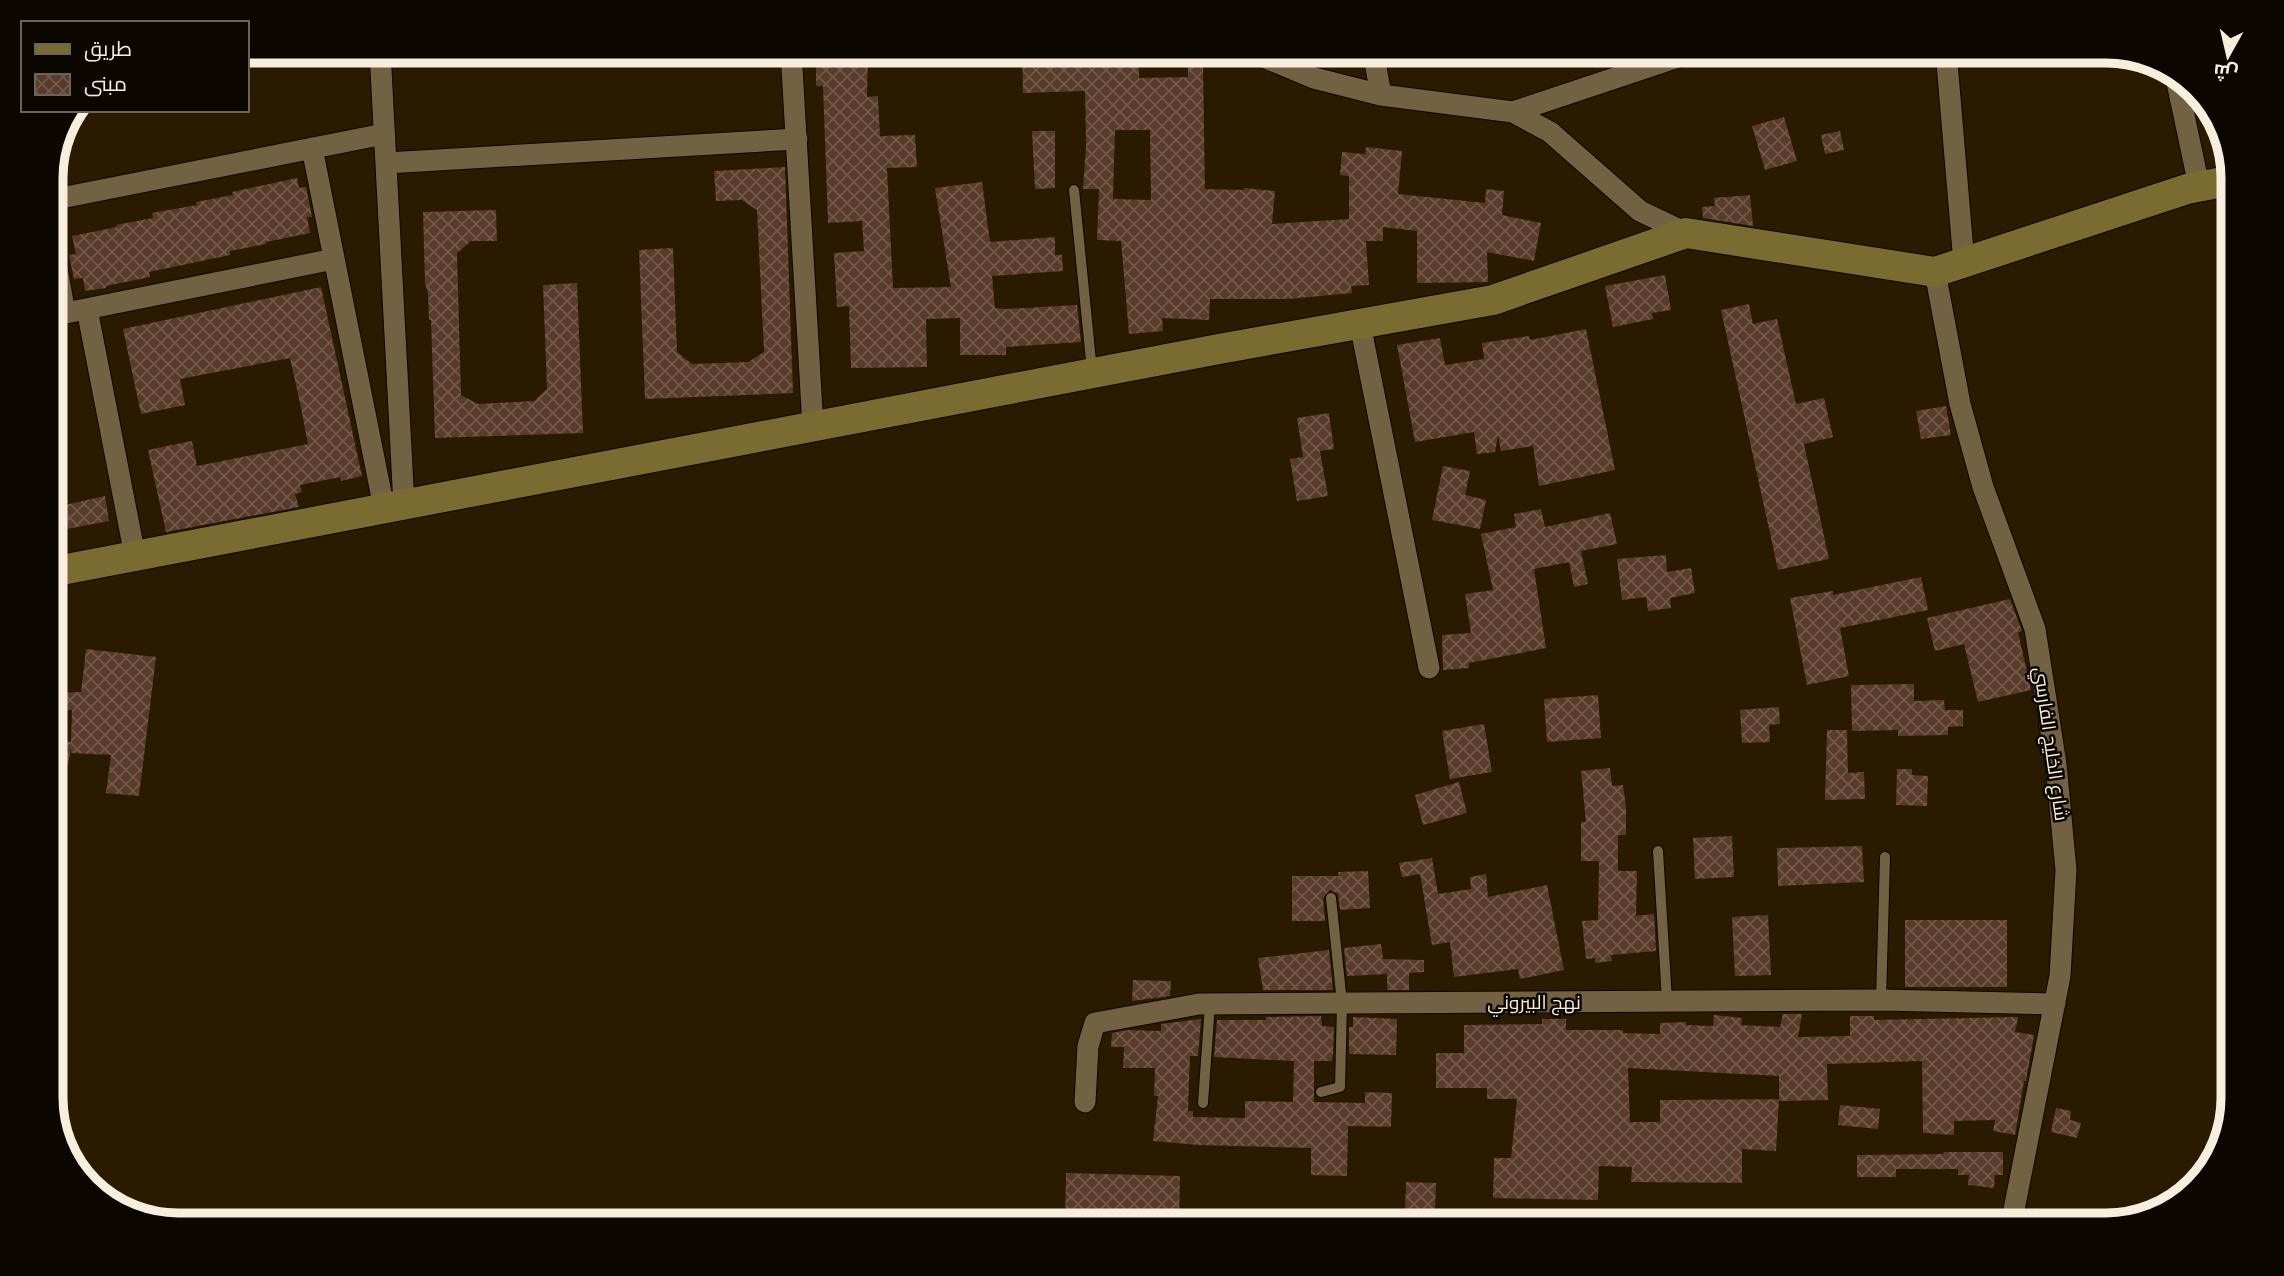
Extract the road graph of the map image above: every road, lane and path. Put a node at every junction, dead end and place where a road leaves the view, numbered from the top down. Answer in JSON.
{"nodes":[{"id":1,"x":381,"y":63,"type":"edge"},
{"id":2,"x":792,"y":63,"type":"edge"},
{"id":3,"x":1278,"y":63,"type":"edge"},
{"id":4,"x":1375,"y":63,"type":"edge"},
{"id":5,"x":1660,"y":63,"type":"edge"},
{"id":6,"x":1947,"y":63,"type":"edge"},
{"id":7,"x":2178,"y":89,"type":"edge"},
{"id":8,"x":1381,"y":95,"type":"junction"},
{"id":9,"x":1513,"y":112,"type":"junction"},
{"id":10,"x":384,"y":134,"type":"junction"},
{"id":11,"x":796,"y":139,"type":"junction"},
{"id":12,"x":312,"y":148,"type":"junction"},
{"id":13,"x":386,"y":163,"type":"junction"},
{"id":14,"x":2221,"y":182,"type":"edge"},
{"id":15,"x":2199,"y":186,"type":"junction"},
{"id":16,"x":1074,"y":190,"type":"dead end"},
{"id":17,"x":63,"y":198,"type":"edge"},
{"id":18,"x":1686,"y":233,"type":"junction"},
{"id":19,"x":334,"y":259,"type":"junction"},
{"id":20,"x":1964,"y":263,"type":"junction"},
{"id":21,"x":1935,"y":272,"type":"junction"},
{"id":22,"x":87,"y":309,"type":"junction"},
{"id":23,"x":63,"y":314,"type":"edge"},
{"id":24,"x":1360,"y":324,"type":"junction"},
{"id":25,"x":1092,"y":373,"type":"junction"},
{"id":26,"x":813,"y":427,"type":"junction"},
{"id":27,"x":394,"y":507,"type":"junction"},
{"id":28,"x":135,"y":556,"type":"junction"},
{"id":29,"x":63,"y":570,"type":"edge"},
{"id":30,"x":1429,"y":668,"type":"dead end"},
{"id":31,"x":1658,"y":851,"type":"dead end"},
{"id":32,"x":1885,"y":857,"type":"dead end"},
{"id":33,"x":1331,"y":898,"type":"dead end"},
{"id":34,"x":1881,"y":1000,"type":"junction"},
{"id":35,"x":1667,"y":1002,"type":"junction"},
{"id":36,"x":1342,"y":1003,"type":"junction"},
{"id":37,"x":1210,"y":1004,"type":"junction"},
{"id":38,"x":2055,"y":1004,"type":"junction"},
{"id":39,"x":1321,"y":1092,"type":"dead end"},
{"id":40,"x":1086,"y":1102,"type":"dead end"},
{"id":41,"x":1203,"y":1103,"type":"dead end"},
{"id":42,"x":2016,"y":1202,"type":"junction"},
{"id":43,"x":2014,"y":1213,"type":"edge"},
{"id":44,"x":2043,"y":1213,"type":"edge"}],
"edges":[{"from":1,"to":10,"type":"street"},
{"from":2,"to":11,"type":"street"},
{"from":3,"to":8,"type":"street"},
{"from":4,"to":8,"type":"street"},
{"from":5,"to":9,"type":"street"},
{"from":6,"to":20,"type":"street"},
{"from":7,"to":15,"type":"street"},
{"from":8,"to":9,"type":"street"},
{"from":9,"to":18,"type":"street"},
{"from":10,"to":12,"type":"street"},
{"from":10,"to":13,"type":"street"},
{"from":11,"to":13,"type":"street"},
{"from":11,"to":26,"type":"street"},
{"from":12,"to":17,"type":"street"},
{"from":12,"to":19,"type":"street"},
{"from":13,"to":27,"type":"street"},
{"from":14,"to":15,"type":"street"},
{"from":15,"to":20,"type":"street"},
{"from":16,"to":25,"type":"lane"},
{"from":18,"to":21,"type":"street"},
{"from":18,"to":24,"type":"street"},
{"from":19,"to":22,"type":"street"},
{"from":19,"to":27,"type":"street"},
{"from":20,"to":21,"type":"street"},
{"from":21,"to":38,"type":"street","name":"شارع الخليج الفارسي"},
{"from":22,"to":23,"type":"street"},
{"from":22,"to":28,"type":"street"},
{"from":24,"to":25,"type":"street"},
{"from":24,"to":30,"type":"street"},
{"from":25,"to":26,"type":"street"},
{"from":26,"to":27,"type":"street"},
{"from":27,"to":28,"type":"street"},
{"from":28,"to":29,"type":"street"},
{"from":31,"to":35,"type":"lane"},
{"from":32,"to":34,"type":"lane"},
{"from":33,"to":36,"type":"lane"},
{"from":34,"to":35,"type":"street","name":"نهج البيروني"},
{"from":34,"to":38,"type":"street","name":"نهج البيروني"},
{"from":35,"to":36,"type":"street","name":"نهج البيروني"},
{"from":36,"to":37,"type":"street","name":"نهج البيروني"},
{"from":36,"to":39,"type":"lane"},
{"from":37,"to":40,"type":"street","name":"نهج البيروني"},
{"from":37,"to":41,"type":"lane"},
{"from":38,"to":42,"type":"street","name":"شارع الخليج الفارسي"},
{"from":42,"to":43,"type":"street","name":"شارع الخليج الفارسي"},
{"from":42,"to":44,"type":"path"}]}
